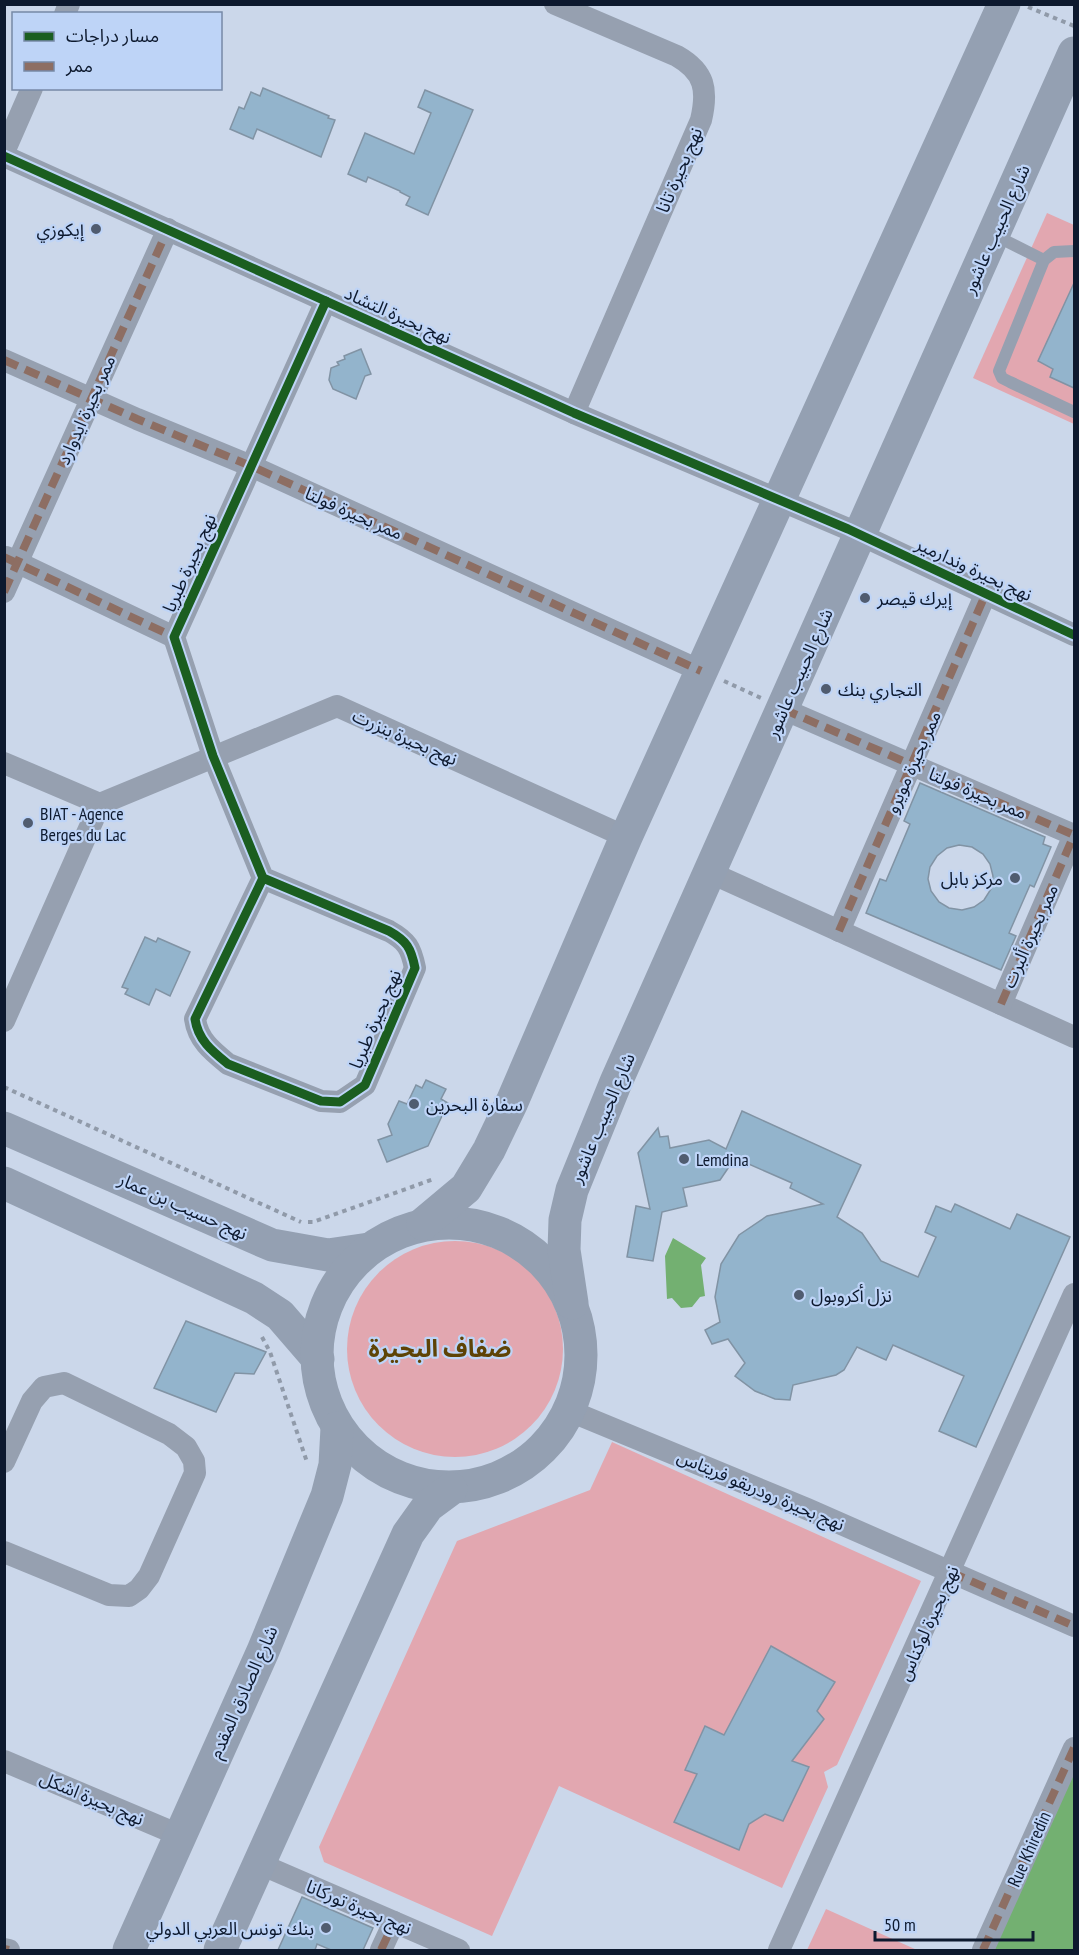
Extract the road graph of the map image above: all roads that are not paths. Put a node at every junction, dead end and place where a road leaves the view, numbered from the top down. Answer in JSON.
{"nodes":[{"id":1,"x":555,"y":4,"type":"edge"},
{"id":2,"x":1004,"y":4,"type":"edge"},
{"id":3,"x":1074,"y":53,"type":"edge"},
{"id":4,"x":32,"y":90,"type":"edge"},
{"id":5,"x":4,"y":154,"type":"edge"},
{"id":6,"x":168,"y":228,"type":"junction"},
{"id":7,"x":993,"y":235,"type":"junction"},
{"id":8,"x":1074,"y":251,"type":"edge"},
{"id":9,"x":1044,"y":260,"type":"junction"},
{"id":10,"x":327,"y":301,"type":"junction"},
{"id":11,"x":4,"y":360,"type":"edge"},
{"id":12,"x":92,"y":399,"type":"junction"},
{"id":13,"x":1074,"y":412,"type":"edge"},
{"id":14,"x":574,"y":413,"type":"junction"},
{"id":15,"x":251,"y":466,"type":"junction"},
{"id":16,"x":780,"y":500,"type":"junction"},
{"id":17,"x":859,"y":535,"type":"junction"},
{"id":18,"x":11,"y":560,"type":"edge"},
{"id":19,"x":4,"y":592,"type":"edge"},
{"id":20,"x":986,"y":593,"type":"junction"},
{"id":21,"x":1074,"y":635,"type":"edge"},
{"id":22,"x":174,"y":637,"type":"junction"},
{"id":23,"x":701,"y":670,"type":"junction"},
{"id":24,"x":783,"y":709,"type":"junction"},
{"id":25,"x":213,"y":756,"type":"junction"},
{"id":26,"x":4,"y":763,"type":"edge"},
{"id":27,"x":912,"y":765,"type":"junction"},
{"id":28,"x":100,"y":804,"type":"junction"},
{"id":29,"x":1074,"y":835,"type":"edge"},
{"id":30,"x":626,"y":837,"type":"junction"},
{"id":31,"x":711,"y":873,"type":"junction"},
{"id":32,"x":262,"y":878,"type":"junction"},
{"id":33,"x":839,"y":931,"type":"junction"},
{"id":34,"x":1001,"y":1004,"type":"junction"},
{"id":35,"x":4,"y":1021,"type":"edge"},
{"id":36,"x":1074,"y":1037,"type":"edge"},
{"id":37,"x":4,"y":1128,"type":"edge"},
{"id":38,"x":4,"y":1183,"type":"edge"},
{"id":39,"x":423,"y":1224,"type":"junction"},
{"id":40,"x":369,"y":1249,"type":"junction"},
{"id":41,"x":1074,"y":1294,"type":"edge"},
{"id":42,"x":572,"y":1303,"type":"junction"},
{"id":43,"x":318,"y":1359,"type":"junction"},
{"id":44,"x":570,"y":1411,"type":"junction"},
{"id":45,"x":337,"y":1428,"type":"junction"},
{"id":46,"x":4,"y":1462,"type":"edge"},
{"id":47,"x":451,"y":1489,"type":"junction"},
{"id":48,"x":4,"y":1552,"type":"edge"},
{"id":49,"x":950,"y":1572,"type":"junction"},
{"id":50,"x":1074,"y":1626,"type":"edge"},
{"id":51,"x":1074,"y":1748,"type":"edge"},
{"id":52,"x":4,"y":1761,"type":"edge"},
{"id":53,"x":179,"y":1835,"type":"junction"},
{"id":54,"x":260,"y":1864,"type":"junction"},
{"id":55,"x":394,"y":1922,"type":"junction"},
{"id":56,"x":129,"y":1950,"type":"edge"},
{"id":57,"x":220,"y":1950,"type":"edge"},
{"id":58,"x":381,"y":1950,"type":"edge"},
{"id":59,"x":459,"y":1950,"type":"edge"},
{"id":60,"x":779,"y":1950,"type":"edge"},
{"id":61,"x":983,"y":1950,"type":"edge"}],
"edges":[{"from":1,"to":14,"type":"street","name":"نهج بحيرة تانا"},
{"from":2,"to":16,"type":"main road"},
{"from":3,"to":7,"type":"main road","name":"شارع الحبيب عاشور"},
{"from":4,"to":5,"type":"street"},
{"from":5,"to":6,"type":"street","name":"نهج بحيرة التشاد"},
{"from":6,"to":10,"type":"street","name":"نهج بحيرة التشاد"},
{"from":6,"to":12,"type":"street","name":"ممر بحيرة ايدوارد"},
{"from":7,"to":9,"type":"lane"},
{"from":7,"to":17,"type":"main road","name":"شارع الحبيب عاشور"},
{"from":8,"to":9,"type":"lane"},
{"from":9,"to":13,"type":"lane"},
{"from":10,"to":14,"type":"street","name":"نهج بحيرة التشاد"},
{"from":10,"to":15,"type":"street","name":"نهج بحيرة طبريا"},
{"from":11,"to":12,"type":"street","name":"ممر بحيرة فولتا"},
{"from":12,"to":15,"type":"street","name":"ممر بحيرة فولتا"},
{"from":12,"to":18,"type":"street","name":"ممر بحيرة ايدوارد"},
{"from":14,"to":16,"type":"street","name":"نهج بحيرة التشاد"},
{"from":15,"to":22,"type":"street","name":"نهج بحيرة طبريا"},
{"from":15,"to":23,"type":"street","name":"ممر بحيرة فولتا"},
{"from":16,"to":17,"type":"street","name":"نهج بحيرة وندارمير"},
{"from":16,"to":23,"type":"main road"},
{"from":17,"to":20,"type":"street","name":"نهج بحيرة وندارمير"},
{"from":17,"to":24,"type":"main road","name":"شارع الحبيب عاشور"},
{"from":18,"to":19,"type":"street","name":"ممر بحيرة ايدوارد"},
{"from":18,"to":22,"type":"street"},
{"from":20,"to":21,"type":"street","name":"نهج بحيرة وندارمير"},
{"from":20,"to":27,"type":"street","name":"ممر بحيرة مويرو"},
{"from":22,"to":25,"type":"street","name":"نهج بحيرة طبريا"},
{"from":23,"to":30,"type":"main road"},
{"from":24,"to":27,"type":"street","name":"ممر بحيرة فولتا"},
{"from":24,"to":31,"type":"main road","name":"شارع الحبيب عاشور"},
{"from":25,"to":28,"type":"street","name":"نهج بحيرة بنزرت"},
{"from":25,"to":30,"type":"street","name":"نهج بحيرة بنزرت"},
{"from":25,"to":32,"type":"street","name":"نهج بحيرة طبريا"},
{"from":26,"to":28,"type":"street"},
{"from":27,"to":29,"type":"street","name":"ممر بحيرة فولتا"},
{"from":27,"to":33,"type":"street","name":"ممر بحيرة مويرو"},
{"from":28,"to":35,"type":"street"},
{"from":29,"to":34,"type":"street","name":"ممر بحيرة ألبرت"},
{"from":30,"to":39,"type":"main road"},
{"from":31,"to":33,"type":"street"},
{"from":31,"to":42,"type":"main road","name":"شارع الحبيب عاشور"},
{"from":32,"to":32,"type":"street","name":"نهج بحيرة طبريا"},
{"from":33,"to":34,"type":"street"},
{"from":34,"to":36,"type":"street"},
{"from":37,"to":40,"type":"main road","name":"نهج حسيب بن عمار"},
{"from":38,"to":43,"type":"main road"},
{"from":39,"to":40,"type":"main road"},
{"from":39,"to":42,"type":"main road"},
{"from":40,"to":43,"type":"main road"},
{"from":41,"to":49,"type":"street","name":"نهج بحيرة لوكناس"},
{"from":42,"to":44,"type":"main road","name":"شارع الحبيب عاشور"},
{"from":43,"to":45,"type":"main road"},
{"from":44,"to":47,"type":"main road"},
{"from":44,"to":49,"type":"street","name":"نهج بحيرة رودريقو فريتاس"},
{"from":45,"to":47,"type":"main road"},
{"from":45,"to":53,"type":"main road","name":"شارع الصادق المقدم"},
{"from":46,"to":48,"type":"street"},
{"from":47,"to":54,"type":"main road"},
{"from":49,"to":50,"type":"street","name":"نهج بحيرة رودريقو فريتاس"},
{"from":49,"to":60,"type":"street","name":"نهج بحيرة لوكناس"},
{"from":51,"to":61,"type":"street","name":"Rue Khiredin"},
{"from":52,"to":53,"type":"street","name":"نهج بحيرة اشكل"},
{"from":53,"to":56,"type":"main road","name":"شارع الصادق المقدم"},
{"from":54,"to":55,"type":"street","name":"نهج بحيرة توركانا"},
{"from":54,"to":57,"type":"main road"},
{"from":55,"to":58,"type":"street"},
{"from":55,"to":59,"type":"street","name":"نهج بحيرة توركانا"}]}
